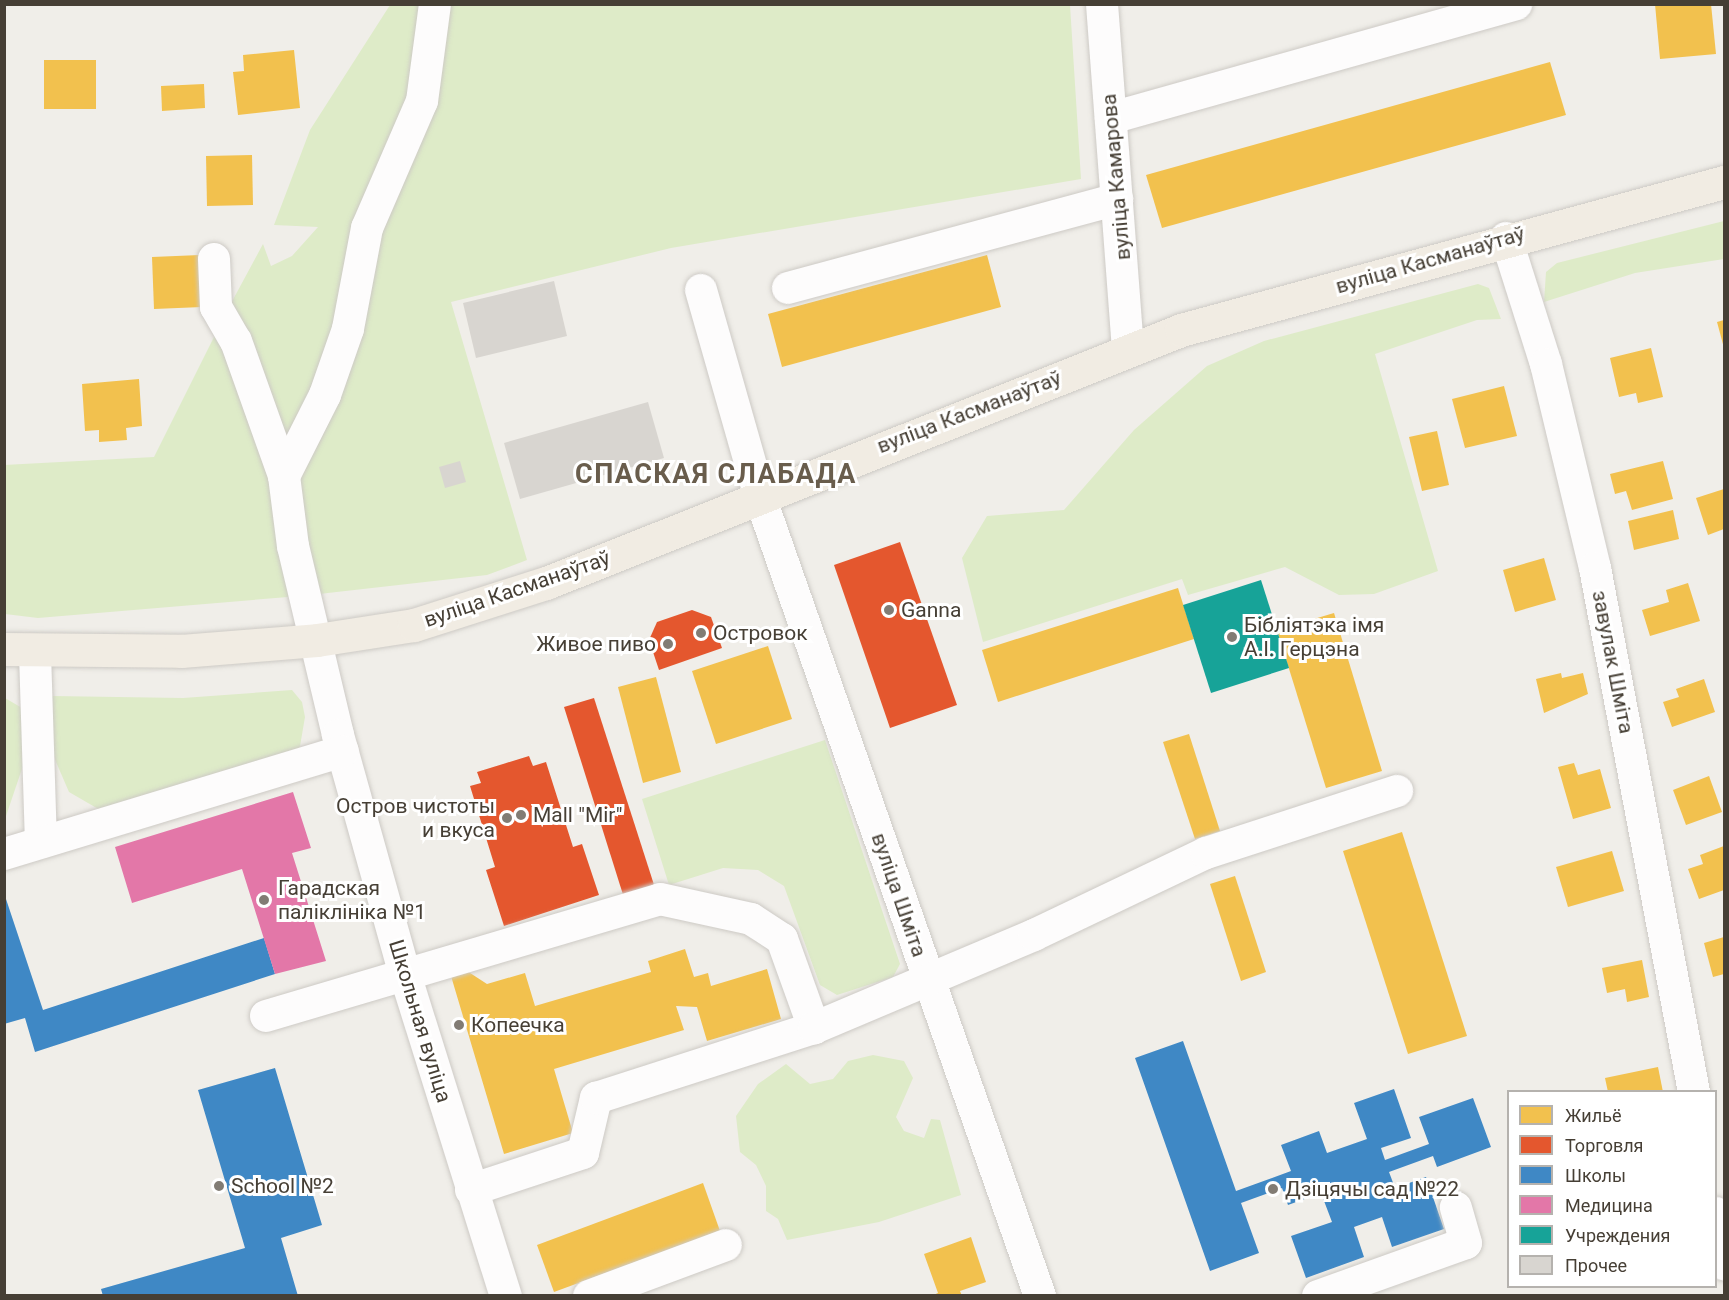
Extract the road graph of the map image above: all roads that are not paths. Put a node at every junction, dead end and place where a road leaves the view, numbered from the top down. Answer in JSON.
{"nodes":[{"id":1,"x":435,"y":4,"type":"edge"},
{"id":2,"x":1102,"y":4,"type":"edge"},
{"id":3,"x":1516,"y":4,"type":"edge"},
{"id":4,"x":1111,"y":118,"type":"junction"},
{"id":5,"x":1725,"y":182,"type":"edge"},
{"id":6,"x":1117,"y":199,"type":"junction"},
{"id":7,"x":1506,"y":238,"type":"junction"},
{"id":8,"x":214,"y":259,"type":"dead end"},
{"id":9,"x":788,"y":288,"type":"dead end"},
{"id":10,"x":701,"y":290,"type":"dead end"},
{"id":11,"x":1128,"y":350,"type":"junction"},
{"id":12,"x":284,"y":476,"type":"junction"},
{"id":13,"x":759,"y":494,"type":"junction"},
{"id":14,"x":317,"y":640,"type":"junction"},
{"id":15,"x":20,"y":651,"type":"edge"},
{"id":16,"x":343,"y":751,"type":"junction"},
{"id":17,"x":1397,"y":791,"type":"dead end"},
{"id":18,"x":41,"y":842,"type":"junction"},
{"id":19,"x":4,"y":854,"type":"edge"},
{"id":20,"x":404,"y":971,"type":"junction"},
{"id":21,"x":928,"y":978,"type":"junction"},
{"id":22,"x":266,"y":1016,"type":"dead end"},
{"id":23,"x":814,"y":1028,"type":"junction"},
{"id":24,"x":1694,"y":1090,"type":"edge"},
{"id":25,"x":471,"y":1190,"type":"junction"},
{"id":26,"x":1456,"y":1208,"type":"dead end"},
{"id":27,"x":1717,"y":1219,"type":"edge"},
{"id":28,"x":726,"y":1245,"type":"dead end"},
{"id":29,"x":1725,"y":1263,"type":"edge"},
{"id":30,"x":506,"y":1296,"type":"edge"},
{"id":31,"x":590,"y":1296,"type":"edge"},
{"id":32,"x":1041,"y":1296,"type":"edge"},
{"id":33,"x":1318,"y":1296,"type":"edge"}],
"edges":[{"from":1,"to":12,"type":"street"},
{"from":2,"to":4,"type":"street","name":"вуліца Камарова"},
{"from":3,"to":4,"type":"street"},
{"from":4,"to":6,"type":"street","name":"вуліца Камарова"},
{"from":5,"to":7,"type":"main road","name":"вуліца Касманаўтаў"},
{"from":6,"to":9,"type":"street"},
{"from":6,"to":11,"type":"street","name":"вуліца Камарова"},
{"from":7,"to":11,"type":"main road","name":"вуліца Касманаўтаў"},
{"from":7,"to":24,"type":"street","name":"завулак Шміта"},
{"from":8,"to":12,"type":"street","name":"Школьная вуліца"},
{"from":10,"to":13,"type":"street","name":"вуліца Шміта"},
{"from":11,"to":13,"type":"main road","name":"вуліца Касманаўтаў"},
{"from":12,"to":14,"type":"street","name":"Школьная вуліца"},
{"from":13,"to":14,"type":"main road","name":"вуліца Касманаўтаў"},
{"from":13,"to":21,"type":"street","name":"вуліца Шміта"},
{"from":14,"to":15,"type":"main road","name":"вуліца Касманаўтаў"},
{"from":14,"to":16,"type":"street","name":"Школьная вуліца"},
{"from":15,"to":18,"type":"street"},
{"from":16,"to":18,"type":"street"},
{"from":16,"to":20,"type":"street","name":"Школьная вуліца"},
{"from":17,"to":21,"type":"street"},
{"from":18,"to":19,"type":"street"},
{"from":20,"to":22,"type":"street"},
{"from":20,"to":23,"type":"street"},
{"from":20,"to":25,"type":"street","name":"Школьная вуліца"},
{"from":21,"to":23,"type":"street"},
{"from":21,"to":32,"type":"street","name":"вуліца Шміта"},
{"from":23,"to":25,"type":"street"},
{"from":25,"to":30,"type":"street","name":"Школьная вуліца"},
{"from":26,"to":33,"type":"street"},
{"from":27,"to":29,"type":"street"},
{"from":28,"to":31,"type":"street"}]}
